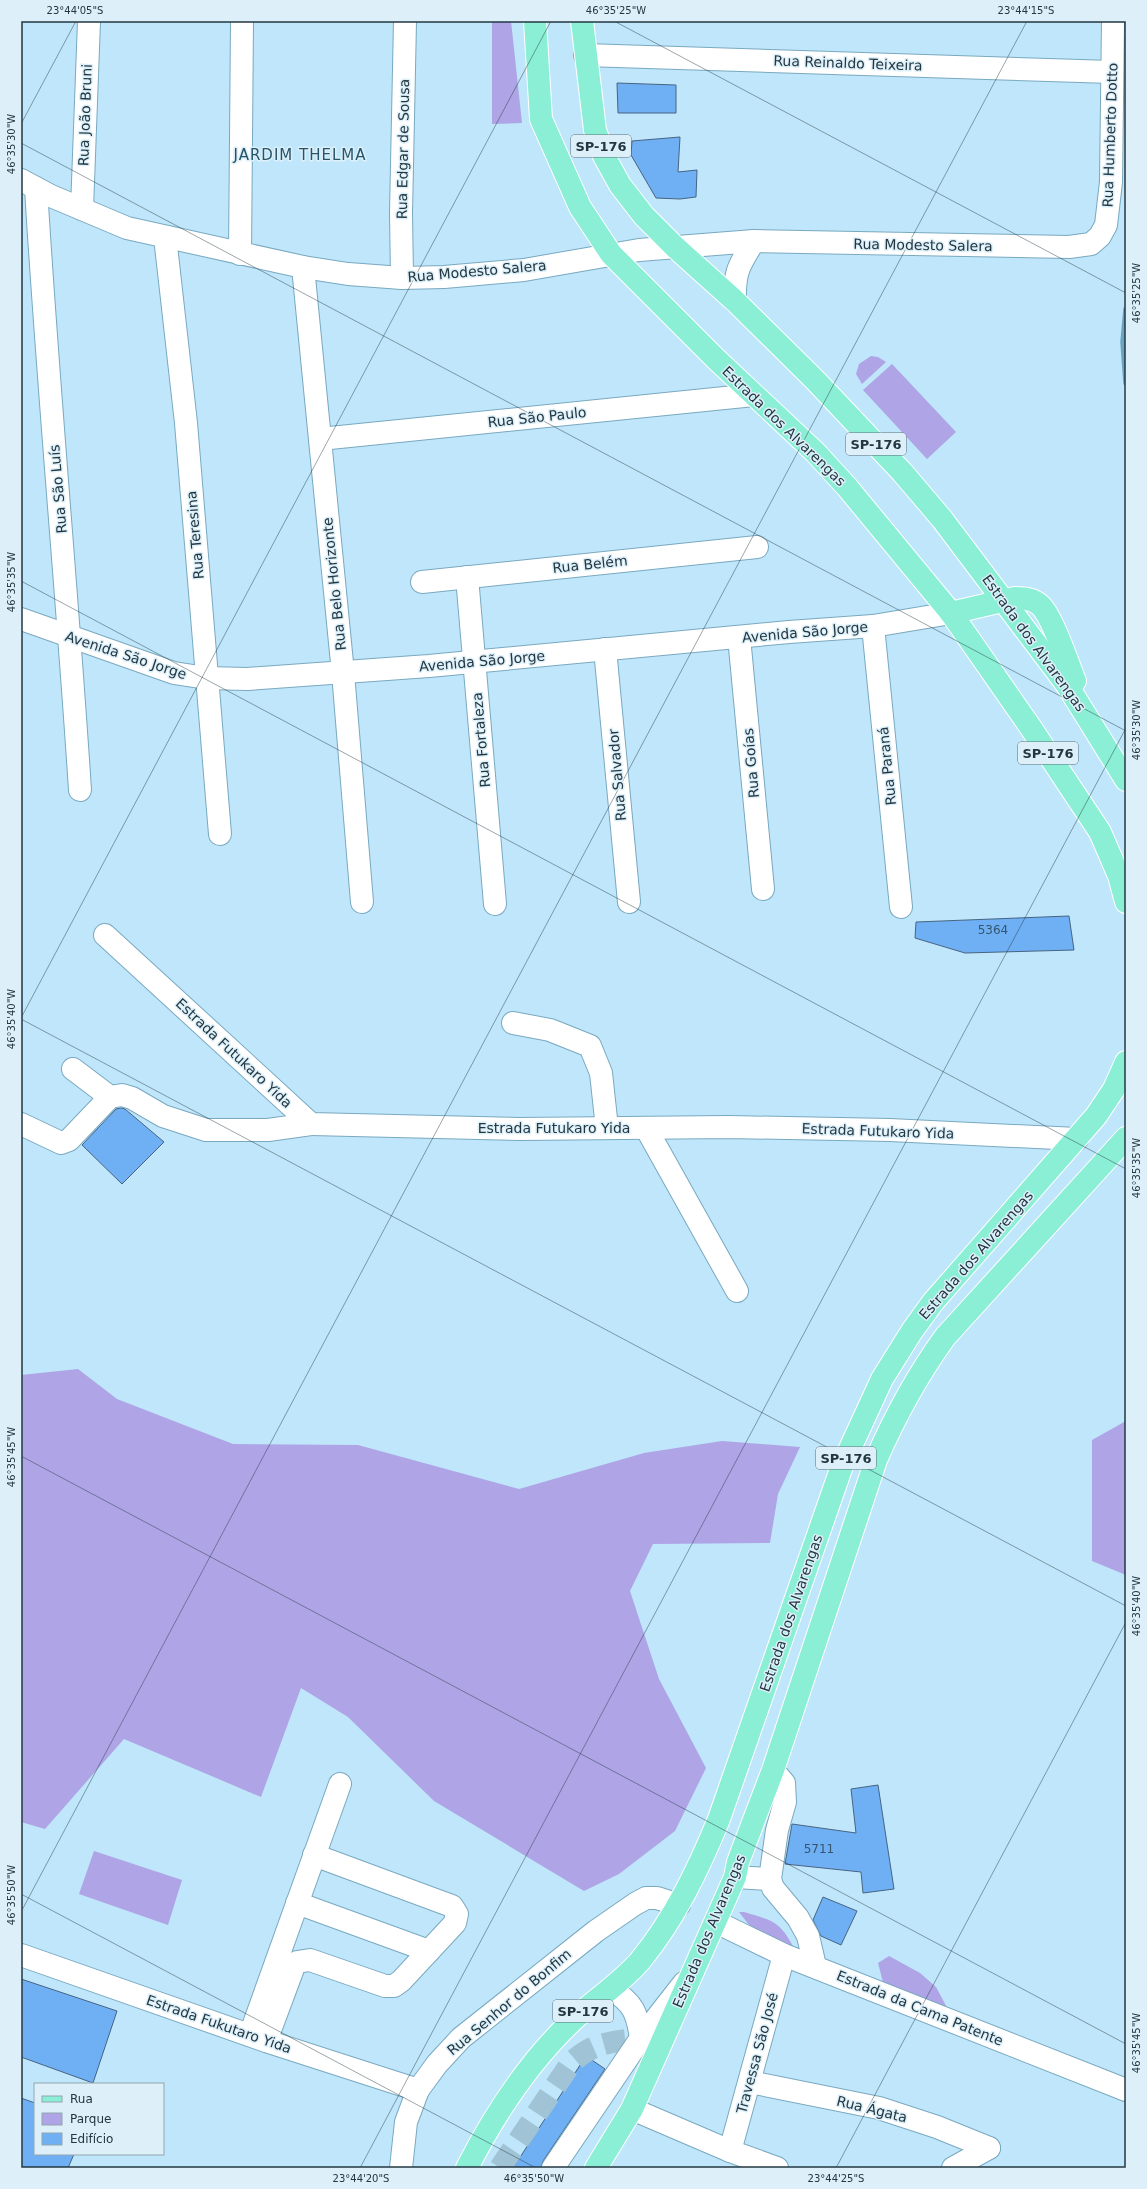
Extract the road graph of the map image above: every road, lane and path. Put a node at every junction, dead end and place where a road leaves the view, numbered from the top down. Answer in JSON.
{"nodes":[{"id":1,"x":89,"y":21,"type":"edge"},
{"id":2,"x":242,"y":21,"type":"edge"},
{"id":3,"x":405,"y":21,"type":"edge"},
{"id":4,"x":535,"y":21,"type":"edge"},
{"id":5,"x":582,"y":21,"type":"edge"},
{"id":6,"x":1113,"y":21,"type":"edge"},
{"id":7,"x":584,"y":55,"type":"junction"},
{"id":8,"x":1112,"y":72,"type":"junction"},
{"id":9,"x":28,"y":184,"type":"edge"},
{"id":10,"x":82,"y":209,"type":"junction"},
{"id":11,"x":165,"y":237,"type":"junction"},
{"id":12,"x":754,"y":241,"type":"junction"},
{"id":13,"x":1091,"y":244,"type":"joint"},
{"id":14,"x":675,"y":247,"type":"junction"},
{"id":15,"x":240,"y":254,"type":"junction"},
{"id":16,"x":611,"y":254,"type":"junction"},
{"id":17,"x":303,"y":267,"type":"junction"},
{"id":18,"x":402,"y":278,"type":"junction"},
{"id":19,"x":735,"y":301,"type":"junction"},
{"id":20,"x":754,"y":395,"type":"junction"},
{"id":21,"x":320,"y":439,"type":"junction"},
{"id":22,"x":757,"y":547,"type":"dead end"},
{"id":23,"x":467,"y":577,"type":"junction"},
{"id":24,"x":422,"y":582,"type":"dead end"},
{"id":25,"x":1002,"y":600,"type":"junction"},
{"id":26,"x":951,"y":613,"type":"junction"},
{"id":27,"x":21,"y":619,"type":"edge"},
{"id":28,"x":873,"y":626,"type":"junction"},
{"id":29,"x":70,"y":637,"type":"junction"},
{"id":30,"x":739,"y":637,"type":"junction"},
{"id":31,"x":605,"y":649,"type":"junction"},
{"id":32,"x":474,"y":662,"type":"junction"},
{"id":33,"x":343,"y":673,"type":"junction"},
{"id":34,"x":206,"y":678,"type":"junction"},
{"id":35,"x":1126,"y":780,"type":"edge"},
{"id":36,"x":80,"y":790,"type":"dead end"},
{"id":37,"x":220,"y":834,"type":"dead end"},
{"id":38,"x":763,"y":890,"type":"dead end"},
{"id":39,"x":362,"y":902,"type":"dead end"},
{"id":40,"x":629,"y":902,"type":"dead end"},
{"id":41,"x":1126,"y":902,"type":"edge"},
{"id":42,"x":495,"y":904,"type":"dead end"},
{"id":43,"x":901,"y":906,"type":"dead end"},
{"id":44,"x":105,"y":935,"type":"dead end"},
{"id":45,"x":513,"y":1024,"type":"dead end"},
{"id":46,"x":1126,"y":1062,"type":"edge"},
{"id":47,"x":73,"y":1069,"type":"dead end"},
{"id":48,"x":110,"y":1097,"type":"junction"},
{"id":49,"x":21,"y":1124,"type":"edge"},
{"id":50,"x":311,"y":1124,"type":"junction"},
{"id":51,"x":607,"y":1128,"type":"junction"},
{"id":52,"x":646,"y":1128,"type":"junction"},
{"id":53,"x":1126,"y":1138,"type":"edge"},
{"id":54,"x":1076,"y":1139,"type":"junction"},
{"id":55,"x":737,"y":1291,"type":"dead end"},
{"id":56,"x":773,"y":1770,"type":"junction"},
{"id":57,"x":340,"y":1784,"type":"dead end"},
{"id":58,"x":314,"y":1855,"type":"junction"},
{"id":59,"x":735,"y":1877,"type":"junction"},
{"id":60,"x":770,"y":1879,"type":"junction"},
{"id":61,"x":297,"y":1903,"type":"junction"},
{"id":62,"x":679,"y":1905,"type":"junction"},
{"id":63,"x":716,"y":1922,"type":"junction"},
{"id":64,"x":429,"y":1951,"type":"junction"},
{"id":65,"x":21,"y":1955,"type":"edge"},
{"id":66,"x":784,"y":1955,"type":"junction"},
{"id":67,"x":815,"y":1966,"type":"junction"},
{"id":68,"x":690,"y":1975,"type":"junction"},
{"id":69,"x":611,"y":1988,"type":"junction"},
{"id":70,"x":258,"y":2038,"type":"junction"},
{"id":71,"x":641,"y":2038,"type":"junction"},
{"id":72,"x":750,"y":2082,"type":"junction"},
{"id":73,"x":418,"y":2090,"type":"junction"},
{"id":74,"x":1126,"y":2090,"type":"edge"},
{"id":75,"x":632,"y":2109,"type":"junction"},
{"id":76,"x":730,"y":2151,"type":"junction"},
{"id":77,"x":401,"y":2168,"type":"edge"},
{"id":78,"x":467,"y":2168,"type":"edge"},
{"id":79,"x":553,"y":2168,"type":"edge"},
{"id":80,"x":596,"y":2168,"type":"edge"},
{"id":81,"x":777,"y":2168,"type":"edge"},
{"id":82,"x":953,"y":2168,"type":"edge"}],
"edges":[{"from":1,"to":10,"type":"street","name":"Rua João Bruni"},
{"from":2,"to":15,"type":"street"},
{"from":3,"to":18,"type":"street","name":"Rua Edgar de Sousa"},
{"from":4,"to":16,"type":"main road","name":"Estrada dos Alvarengas","number":"SP-176"},
{"from":5,"to":7,"type":"main road","name":"Estrada dos Alvarengas","number":"SP-176"},
{"from":6,"to":8,"type":"street","name":"Rua Humberto Dotto"},
{"from":7,"to":8,"type":"street","name":"Rua Reinaldo Teixeira"},
{"from":7,"to":14,"type":"main road","name":"Estrada dos Alvarengas","number":"SP-176"},
{"from":8,"to":13,"type":"street","name":"Rua Humberto Dotto"},
{"from":9,"to":10,"type":"street","name":"Rua Modesto Salera"},
{"from":9,"to":29,"type":"street","name":"Rua São Luís"},
{"from":10,"to":11,"type":"street","name":"Rua Modesto Salera"},
{"from":11,"to":15,"type":"street","name":"Rua Modesto Salera"},
{"from":11,"to":34,"type":"street","name":"Rua Teresina"},
{"from":12,"to":13,"type":"street","name":"Rua Modesto Salera"},
{"from":12,"to":14,"type":"street","name":"Rua Modesto Salera"},
{"from":12,"to":19,"type":"street"},
{"from":14,"to":16,"type":"street","name":"Rua Modesto Salera"},
{"from":14,"to":19,"type":"main road","name":"Estrada dos Alvarengas","number":"SP-176"},
{"from":15,"to":17,"type":"street","name":"Rua Modesto Salera"},
{"from":16,"to":18,"type":"street","name":"Rua Modesto Salera"},
{"from":16,"to":20,"type":"main road","name":"Estrada dos Alvarengas","number":"SP-176"},
{"from":17,"to":18,"type":"street","name":"Rua Modesto Salera"},
{"from":17,"to":21,"type":"street","name":"Rua Belo Horizonte"},
{"from":19,"to":25,"type":"main road","name":"Estrada dos Alvarengas","number":"SP-176"},
{"from":20,"to":21,"type":"street","name":"Rua São Paulo"},
{"from":20,"to":26,"type":"main road","name":"Estrada dos Alvarengas","number":"SP-176"},
{"from":21,"to":33,"type":"street","name":"Rua Belo Horizonte"},
{"from":22,"to":23,"type":"street","name":"Rua Belém"},
{"from":23,"to":24,"type":"street","name":"Rua Belém"},
{"from":23,"to":32,"type":"street","name":"Rua Fortaleza"},
{"from":25,"to":26,"type":"main road"},
{"from":25,"to":35,"type":"main road","name":"Estrada dos Alvarengas","number":"SP-176"},
{"from":26,"to":28,"type":"street","name":"Avenida São Jorge"},
{"from":26,"to":41,"type":"main road","name":"Estrada dos Alvarengas","number":"SP-176"},
{"from":27,"to":29,"type":"street","name":"Avenida São Jorge"},
{"from":28,"to":30,"type":"street","name":"Avenida São Jorge"},
{"from":28,"to":43,"type":"street","name":"Rua Paraná"},
{"from":29,"to":34,"type":"street","name":"Avenida São Jorge"},
{"from":29,"to":36,"type":"street","name":"Rua São Luís"},
{"from":30,"to":31,"type":"street","name":"Avenida São Jorge"},
{"from":30,"to":38,"type":"street","name":"Rua Goías"},
{"from":31,"to":32,"type":"street","name":"Avenida São Jorge"},
{"from":31,"to":40,"type":"street","name":"Rua Salvador"},
{"from":32,"to":33,"type":"street","name":"Avenida São Jorge"},
{"from":32,"to":42,"type":"street","name":"Rua Fortaleza"},
{"from":33,"to":34,"type":"street","name":"Avenida São Jorge"},
{"from":33,"to":39,"type":"street","name":"Rua Belo Horizonte"},
{"from":34,"to":37,"type":"street","name":"Rua Teresina"},
{"from":44,"to":50,"type":"street","name":"Estrada Futukaro Yida"},
{"from":45,"to":51,"type":"street"},
{"from":46,"to":54,"type":"main road","name":"Estrada dos Alvarengas","number":"SP-176"},
{"from":47,"to":48,"type":"street"},
{"from":48,"to":49,"type":"street"},
{"from":48,"to":50,"type":"street"},
{"from":50,"to":51,"type":"street","name":"Estrada Futukaro Yida"},
{"from":51,"to":52,"type":"street","name":"Estrada Futukaro Yida"},
{"from":52,"to":54,"type":"street","name":"Estrada Futukaro Yida"},
{"from":52,"to":55,"type":"street"},
{"from":53,"to":56,"type":"main road","name":"Estrada dos Alvarengas","number":"SP-176"},
{"from":54,"to":62,"type":"main road","name":"Estrada dos Alvarengas","number":"SP-176"},
{"from":56,"to":59,"type":"main road","name":"Estrada dos Alvarengas","number":"SP-176"},
{"from":56,"to":60,"type":"street"},
{"from":57,"to":58,"type":"street"},
{"from":58,"to":61,"type":"street"},
{"from":58,"to":64,"type":"street"},
{"from":59,"to":60,"type":"street"},
{"from":59,"to":63,"type":"main road","name":"Estrada dos Alvarengas","number":"SP-176"},
{"from":60,"to":67,"type":"street"},
{"from":61,"to":64,"type":"street"},
{"from":61,"to":70,"type":"street"},
{"from":62,"to":69,"type":"main road","name":"Estrada dos Alvarengas","number":"SP-176"},
{"from":62,"to":73,"type":"street","name":"Rua Senhor do Bonfim"},
{"from":63,"to":66,"type":"street","name":"Estrada da Cama Patente"},
{"from":63,"to":68,"type":"main road","name":"Estrada dos Alvarengas","number":"SP-176"},
{"from":64,"to":70,"type":"street"},
{"from":65,"to":70,"type":"street","name":"Estrada Fukutaro Yida"},
{"from":66,"to":67,"type":"street","name":"Estrada da Cama Patente"},
{"from":66,"to":72,"type":"street","name":"Travessa São José"},
{"from":67,"to":74,"type":"street","name":"Estrada da Cama Patente"},
{"from":68,"to":71,"type":"street"},
{"from":68,"to":75,"type":"main road","name":"Estrada dos Alvarengas","number":"SP-176"},
{"from":69,"to":71,"type":"street"},
{"from":69,"to":78,"type":"main road","name":"Estrada dos Alvarengas","number":"SP-176"},
{"from":70,"to":73,"type":"street","name":"Estrada Fukutaro Yida"},
{"from":71,"to":79,"type":"street"},
{"from":72,"to":76,"type":"street","name":"Travessa São José"},
{"from":72,"to":82,"type":"street","name":"Rua Ágata"},
{"from":73,"to":77,"type":"street","name":"Rua Senhor do Bonfim"},
{"from":75,"to":76,"type":"street"},
{"from":75,"to":80,"type":"main road","name":"Estrada dos Alvarengas","number":"SP-176"},
{"from":76,"to":81,"type":"street"}]}
